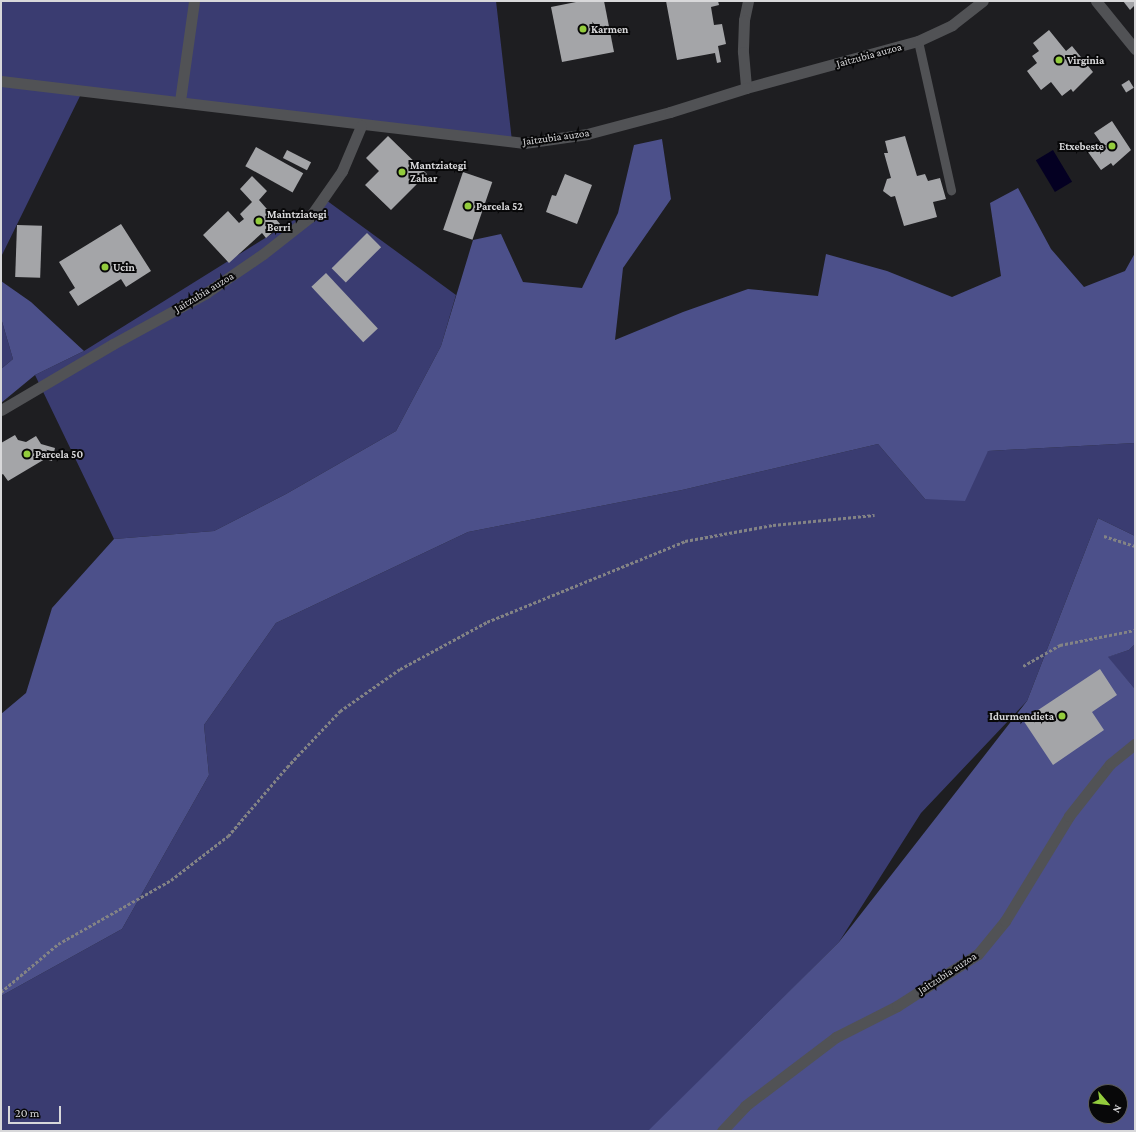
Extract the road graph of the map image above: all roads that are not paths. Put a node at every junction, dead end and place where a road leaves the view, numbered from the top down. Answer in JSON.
{"nodes":[{"id":1,"x":194,"y":1,"type":"edge"},
{"id":2,"x":748,"y":1,"type":"edge"},
{"id":3,"x":983,"y":1,"type":"edge"},
{"id":4,"x":1096,"y":1,"type":"edge"},
{"id":5,"x":918,"y":41,"type":"junction"},
{"id":6,"x":1135,"y":49,"type":"edge"},
{"id":7,"x":1,"y":81,"type":"edge"},
{"id":8,"x":746,"y":88,"type":"junction"},
{"id":9,"x":180,"y":101,"type":"junction"},
{"id":10,"x":361,"y":126,"type":"junction"},
{"id":11,"x":951,"y":190,"type":"dead end"},
{"id":12,"x":1,"y":410,"type":"edge"},
{"id":13,"x":1135,"y":744,"type":"edge"},
{"id":14,"x":722,"y":1131,"type":"edge"}],
"edges":[{"from":1,"to":9,"type":"street"},
{"from":2,"to":8,"type":"street"},
{"from":3,"to":5,"type":"street","name":"Jaitzubia auzoa"},
{"from":4,"to":6,"type":"street"},
{"from":5,"to":8,"type":"street","name":"Jaitzubia auzoa"},
{"from":5,"to":11,"type":"lane"},
{"from":7,"to":9,"type":"street","name":"Jaitzubia auzoa"},
{"from":8,"to":10,"type":"street","name":"Jaitzubia auzoa"},
{"from":9,"to":10,"type":"street","name":"Jaitzubia auzoa"},
{"from":10,"to":12,"type":"street","name":"Jaitzubia auzoa"},
{"from":13,"to":14,"type":"street","name":"Jaitzubia auzoa"}]}
